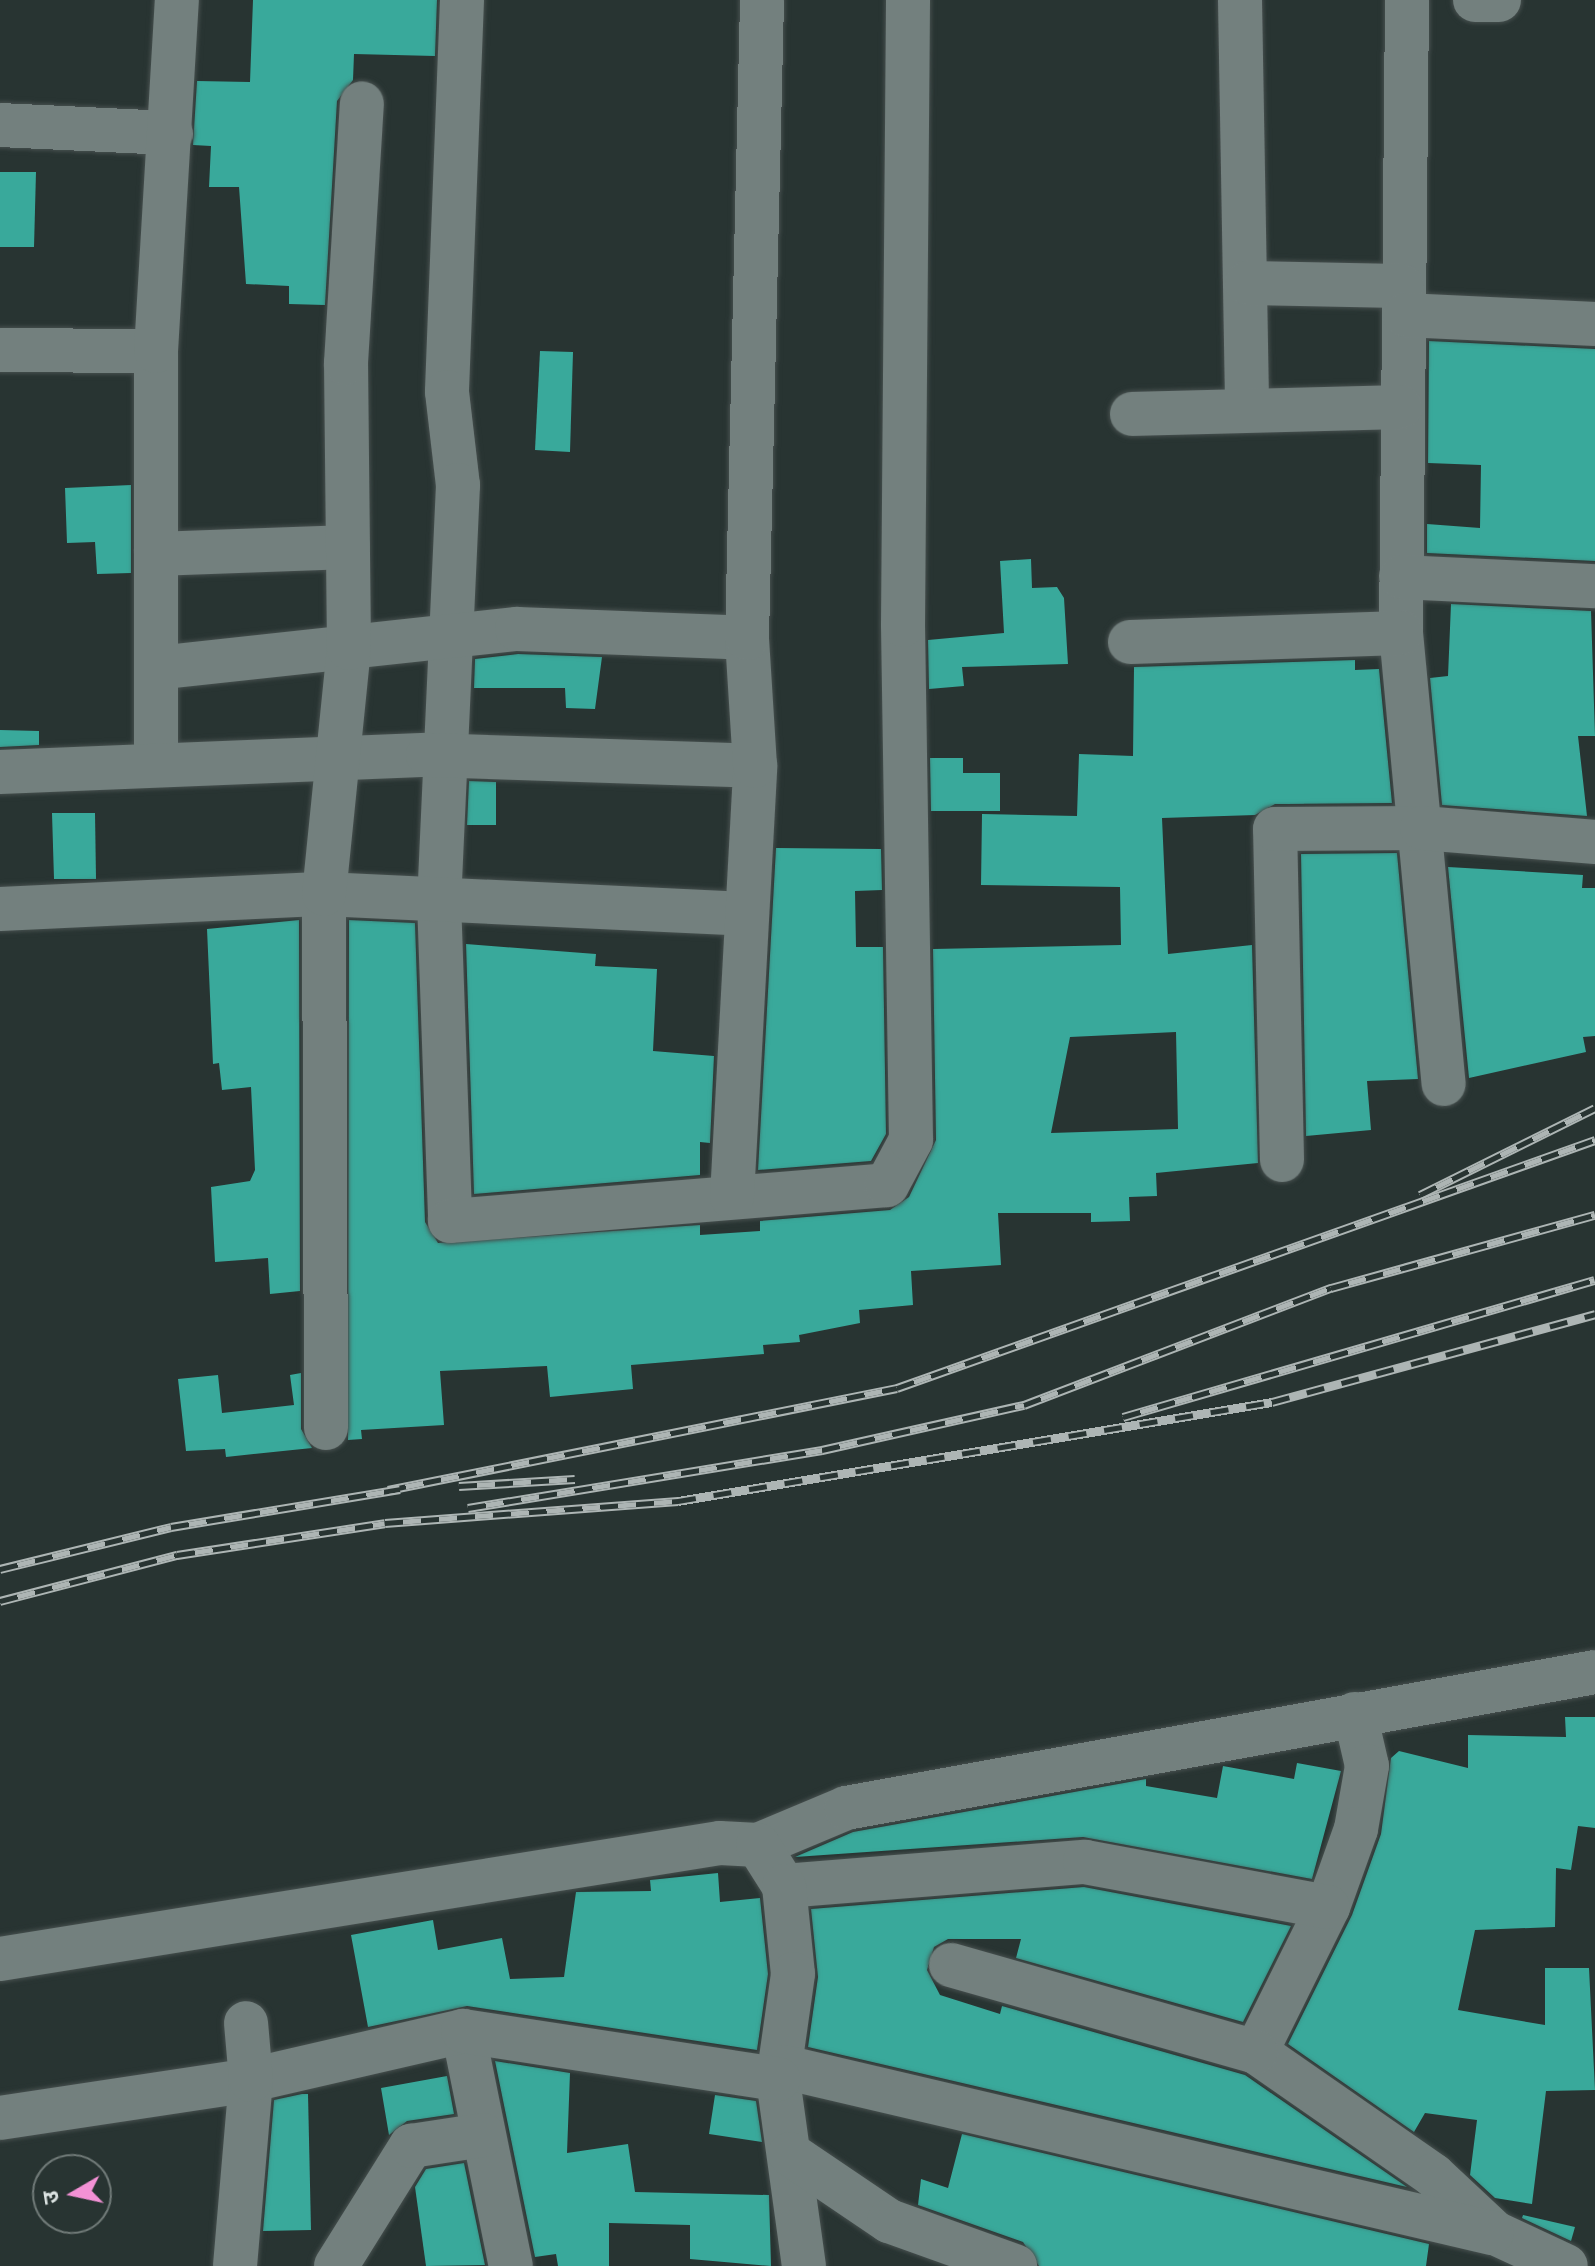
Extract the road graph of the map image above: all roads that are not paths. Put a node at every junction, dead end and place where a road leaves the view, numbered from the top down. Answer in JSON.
{"nodes":[{"id":1,"x":177,"y":0,"type":"edge"},
{"id":2,"x":462,"y":0,"type":"edge"},
{"id":3,"x":762,"y":0,"type":"edge"},
{"id":4,"x":908,"y":0,"type":"edge"},
{"id":5,"x":1240,"y":0,"type":"edge"},
{"id":6,"x":1407,"y":0,"type":"edge"},
{"id":7,"x":1476,"y":0,"type":"edge"},
{"id":8,"x":1499,"y":0,"type":"edge"},
{"id":9,"x":362,"y":103,"type":"dead end"},
{"id":10,"x":0,"y":125,"type":"edge"},
{"id":11,"x":171,"y":133,"type":"junction"},
{"id":12,"x":1247,"y":283,"type":"junction"},
{"id":13,"x":1404,"y":301,"type":"junction"},
{"id":14,"x":1595,"y":324,"type":"edge"},
{"id":15,"x":0,"y":350,"type":"edge"},
{"id":16,"x":156,"y":351,"type":"junction"},
{"id":17,"x":1400,"y":407,"type":"junction"},
{"id":18,"x":1247,"y":410,"type":"junction"},
{"id":19,"x":1132,"y":414,"type":"dead end"},
{"id":20,"x":348,"y":547,"type":"junction"},
{"id":21,"x":156,"y":554,"type":"junction"},
{"id":22,"x":1401,"y":577,"type":"junction"},
{"id":23,"x":1595,"y":586,"type":"edge"},
{"id":24,"x":1401,"y":633,"type":"junction"},
{"id":25,"x":453,"y":634,"type":"junction"},
{"id":26,"x":747,"y":638,"type":"junction"},
{"id":27,"x":1130,"y":642,"type":"dead end"},
{"id":28,"x":349,"y":648,"type":"junction"},
{"id":29,"x":156,"y":668,"type":"junction"},
{"id":30,"x":449,"y":756,"type":"junction"},
{"id":31,"x":337,"y":761,"type":"junction"},
{"id":32,"x":156,"y":765,"type":"junction"},
{"id":33,"x":755,"y":766,"type":"junction"},
{"id":34,"x":0,"y":772,"type":"edge"},
{"id":35,"x":1422,"y":828,"type":"junction"},
{"id":36,"x":1595,"y":842,"type":"edge"},
{"id":37,"x":324,"y":894,"type":"junction"},
{"id":38,"x":439,"y":900,"type":"junction"},
{"id":39,"x":0,"y":909,"type":"edge"},
{"id":40,"x":746,"y":914,"type":"junction"},
{"id":41,"x":1444,"y":1084,"type":"dead end"},
{"id":42,"x":1282,"y":1160,"type":"dead end"},
{"id":43,"x":732,"y":1197,"type":"junction"},
{"id":44,"x":326,"y":1428,"type":"dead end"},
{"id":45,"x":1595,"y":1672,"type":"edge"},
{"id":46,"x":1355,"y":1714,"type":"junction"},
{"id":47,"x":758,"y":1845,"type":"junction"},
{"id":48,"x":784,"y":1886,"type":"junction"},
{"id":49,"x":1328,"y":1907,"type":"junction"},
{"id":50,"x":0,"y":1959,"type":"edge"},
{"id":51,"x":951,"y":1965,"type":"dead end"},
{"id":52,"x":246,"y":2023,"type":"dead end"},
{"id":53,"x":463,"y":2031,"type":"junction"},
{"id":54,"x":1256,"y":2052,"type":"junction"},
{"id":55,"x":781,"y":2073,"type":"junction"},
{"id":56,"x":251,"y":2080,"type":"junction"},
{"id":57,"x":0,"y":2118,"type":"edge"},
{"id":58,"x":483,"y":2135,"type":"junction"},
{"id":59,"x":790,"y":2154,"type":"junction"},
{"id":60,"x":1495,"y":2233,"type":"junction"},
{"id":61,"x":235,"y":2266,"type":"edge"},
{"id":62,"x":336,"y":2266,"type":"edge"},
{"id":63,"x":511,"y":2266,"type":"edge"},
{"id":64,"x":804,"y":2266,"type":"edge"},
{"id":65,"x":1015,"y":2266,"type":"edge"},
{"id":66,"x":1566,"y":2266,"type":"edge"}],
"edges":[{"from":1,"to":11,"type":"street"},
{"from":2,"to":25,"type":"street"},
{"from":3,"to":26,"type":"street"},
{"from":4,"to":43,"type":"street"},
{"from":5,"to":12,"type":"street"},
{"from":6,"to":13,"type":"street"},
{"from":7,"to":8,"type":"street"},
{"from":9,"to":20,"type":"street"},
{"from":10,"to":11,"type":"street"},
{"from":11,"to":16,"type":"street"},
{"from":12,"to":13,"type":"street"},
{"from":12,"to":18,"type":"street"},
{"from":13,"to":14,"type":"street"},
{"from":13,"to":17,"type":"street"},
{"from":15,"to":16,"type":"street"},
{"from":16,"to":21,"type":"street"},
{"from":17,"to":18,"type":"street"},
{"from":17,"to":22,"type":"street"},
{"from":18,"to":19,"type":"street"},
{"from":20,"to":21,"type":"street"},
{"from":20,"to":28,"type":"street"},
{"from":21,"to":29,"type":"street"},
{"from":22,"to":23,"type":"street"},
{"from":22,"to":24,"type":"street"},
{"from":24,"to":27,"type":"street"},
{"from":24,"to":35,"type":"street"},
{"from":25,"to":26,"type":"street"},
{"from":25,"to":28,"type":"street"},
{"from":25,"to":30,"type":"street"},
{"from":26,"to":33,"type":"street"},
{"from":28,"to":29,"type":"street"},
{"from":28,"to":31,"type":"street"},
{"from":29,"to":32,"type":"street"},
{"from":30,"to":31,"type":"street"},
{"from":30,"to":33,"type":"street"},
{"from":30,"to":38,"type":"street"},
{"from":31,"to":32,"type":"street"},
{"from":31,"to":37,"type":"street"},
{"from":32,"to":34,"type":"street"},
{"from":33,"to":40,"type":"street"},
{"from":35,"to":36,"type":"street"},
{"from":35,"to":41,"type":"street"},
{"from":35,"to":42,"type":"street"},
{"from":37,"to":38,"type":"street"},
{"from":37,"to":39,"type":"street"},
{"from":37,"to":44,"type":"street"},
{"from":38,"to":40,"type":"street"},
{"from":38,"to":43,"type":"street"},
{"from":40,"to":43,"type":"street"},
{"from":45,"to":46,"type":"street"},
{"from":46,"to":47,"type":"street"},
{"from":46,"to":49,"type":"street"},
{"from":47,"to":48,"type":"street"},
{"from":47,"to":50,"type":"street"},
{"from":48,"to":49,"type":"street"},
{"from":48,"to":55,"type":"street"},
{"from":49,"to":54,"type":"street"},
{"from":51,"to":54,"type":"street"},
{"from":52,"to":56,"type":"street"},
{"from":53,"to":55,"type":"street"},
{"from":53,"to":56,"type":"street"},
{"from":53,"to":58,"type":"street"},
{"from":54,"to":60,"type":"street"},
{"from":55,"to":59,"type":"street"},
{"from":55,"to":60,"type":"street"},
{"from":56,"to":57,"type":"street"},
{"from":56,"to":61,"type":"street"},
{"from":58,"to":62,"type":"street"},
{"from":58,"to":63,"type":"street"},
{"from":59,"to":64,"type":"street"},
{"from":59,"to":65,"type":"street"},
{"from":60,"to":66,"type":"street"}]}
